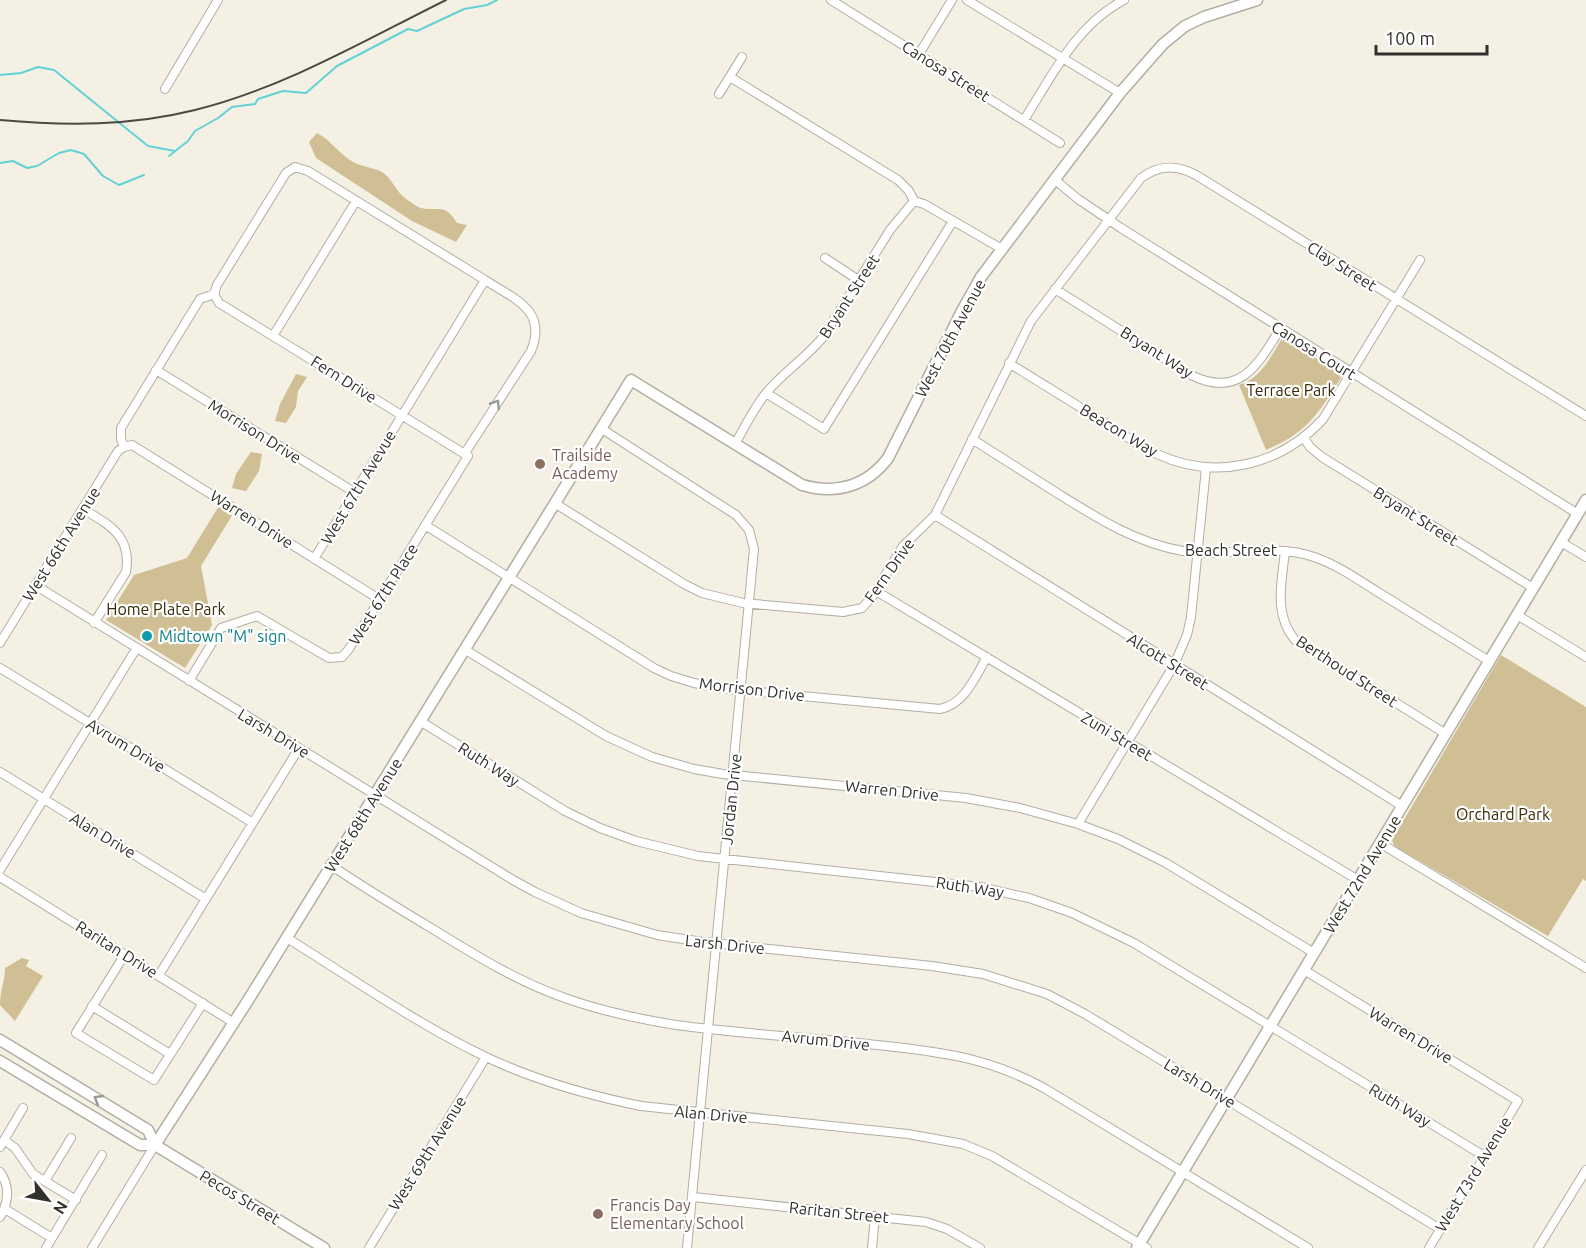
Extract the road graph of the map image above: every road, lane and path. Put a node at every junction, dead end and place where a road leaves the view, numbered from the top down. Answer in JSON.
{"nodes":[{"id":1,"x":218,"y":0,"type":"edge"},
{"id":2,"x":831,"y":0,"type":"edge"},
{"id":3,"x":952,"y":0,"type":"edge"},
{"id":4,"x":967,"y":0,"type":"edge"},
{"id":5,"x":1124,"y":0,"type":"edge"},
{"id":6,"x":1257,"y":0,"type":"edge"},
{"id":7,"x":919,"y":54,"type":"junction"},
{"id":8,"x":742,"y":57,"type":"dead end"},
{"id":9,"x":1061,"y":58,"type":"junction"},
{"id":10,"x":730,"y":76,"type":"junction"},
{"id":11,"x":165,"y":89,"type":"dead end"},
{"id":12,"x":1120,"y":93,"type":"junction"},
{"id":13,"x":719,"y":94,"type":"dead end"},
{"id":14,"x":1024,"y":120,"type":"junction"},
{"id":15,"x":1060,"y":142,"type":"dead end"},
{"id":16,"x":1054,"y":179,"type":"junction"},
{"id":17,"x":356,"y":201,"type":"junction"},
{"id":18,"x":914,"y":201,"type":"junction"},
{"id":19,"x":1108,"y":220,"type":"junction"},
{"id":20,"x":953,"y":221,"type":"junction"},
{"id":21,"x":1002,"y":249,"type":"junction"},
{"id":22,"x":825,"y":258,"type":"dead end"},
{"id":23,"x":1420,"y":260,"type":"dead end"},
{"id":24,"x":485,"y":280,"type":"junction"},
{"id":25,"x":860,"y":280,"type":"junction"},
{"id":26,"x":1055,"y":289,"type":"junction"},
{"id":27,"x":214,"y":294,"type":"junction"},
{"id":28,"x":1396,"y":300,"type":"junction"},
{"id":29,"x":1280,"y":329,"type":"junction"},
{"id":30,"x":273,"y":336,"type":"junction"},
{"id":31,"x":1009,"y":363,"type":"junction"},
{"id":32,"x":156,"y":370,"type":"junction"},
{"id":33,"x":1352,"y":374,"type":"junction"},
{"id":34,"x":631,"y":380,"type":"joint"},
{"id":35,"x":766,"y":393,"type":"junction"},
{"id":36,"x":401,"y":415,"type":"junction"},
{"id":37,"x":1586,"y":416,"type":"edge"},
{"id":38,"x":602,"y":429,"type":"junction"},
{"id":39,"x":1304,"y":438,"type":"junction"},
{"id":40,"x":972,"y":439,"type":"junction"},
{"id":41,"x":735,"y":444,"type":"junction"},
{"id":42,"x":124,"y":447,"type":"junction"},
{"id":43,"x":467,"y":454,"type":"junction"},
{"id":44,"x":1206,"y":468,"type":"junction"},
{"id":45,"x":354,"y":492,"type":"junction"},
{"id":46,"x":1586,"y":500,"type":"edge"},
{"id":47,"x":556,"y":504,"type":"junction"},
{"id":48,"x":83,"y":509,"type":"junction"},
{"id":49,"x":1578,"y":514,"type":"junction"},
{"id":50,"x":935,"y":515,"type":"junction"},
{"id":51,"x":425,"y":525,"type":"junction"},
{"id":52,"x":1561,"y":542,"type":"junction"},
{"id":53,"x":1285,"y":551,"type":"junction"},
{"id":54,"x":1198,"y":553,"type":"junction"},
{"id":55,"x":1586,"y":557,"type":"edge"},
{"id":56,"x":314,"y":559,"type":"junction"},
{"id":57,"x":509,"y":576,"type":"junction"},
{"id":58,"x":35,"y":585,"type":"junction"},
{"id":59,"x":1533,"y":588,"type":"junction"},
{"id":60,"x":876,"y":591,"type":"junction"},
{"id":61,"x":379,"y":598,"type":"junction"},
{"id":62,"x":750,"y":604,"type":"junction"},
{"id":63,"x":1517,"y":615,"type":"junction"},
{"id":64,"x":94,"y":623,"type":"junction"},
{"id":65,"x":0,"y":643,"type":"edge"},
{"id":66,"x":136,"y":649,"type":"junction"},
{"id":67,"x":464,"y":649,"type":"junction"},
{"id":68,"x":987,"y":657,"type":"junction"},
{"id":69,"x":1586,"y":657,"type":"edge"},
{"id":70,"x":1489,"y":661,"type":"junction"},
{"id":71,"x":1174,"y":665,"type":"junction"},
{"id":72,"x":0,"y":668,"type":"edge"},
{"id":73,"x":189,"y":681,"type":"junction"},
{"id":74,"x":742,"y":689,"type":"junction"},
{"id":75,"x":420,"y":721,"type":"junction"},
{"id":76,"x":90,"y":723,"type":"junction"},
{"id":77,"x":1446,"y":734,"type":"junction"},
{"id":78,"x":1126,"y":741,"type":"junction"},
{"id":79,"x":299,"y":748,"type":"junction"},
{"id":80,"x":0,"y":772,"type":"edge"},
{"id":81,"x":734,"y":775,"type":"junction"},
{"id":82,"x":376,"y":794,"type":"junction"},
{"id":83,"x":44,"y":799,"type":"junction"},
{"id":84,"x":1402,"y":806,"type":"junction"},
{"id":85,"x":253,"y":823,"type":"junction"},
{"id":86,"x":1078,"y":824,"type":"junction"},
{"id":87,"x":1380,"y":843,"type":"junction"},
{"id":88,"x":724,"y":859,"type":"junction"},
{"id":89,"x":332,"y":866,"type":"junction"},
{"id":90,"x":0,"y":870,"type":"edge"},
{"id":91,"x":0,"y":877,"type":"edge"},
{"id":92,"x":1358,"y":880,"type":"junction"},
{"id":93,"x":206,"y":898,"type":"junction"},
{"id":94,"x":287,"y":938,"type":"junction"},
{"id":95,"x":717,"y":943,"type":"junction"},
{"id":96,"x":1314,"y":953,"type":"junction"},
{"id":97,"x":125,"y":954,"type":"junction"},
{"id":98,"x":1586,"y":968,"type":"edge"},
{"id":99,"x":1304,"y":970,"type":"junction"},
{"id":100,"x":159,"y":975,"type":"junction"},
{"id":101,"x":203,"y":1003,"type":"junction"},
{"id":102,"x":92,"y":1006,"type":"junction"},
{"id":103,"x":234,"y":1023,"type":"junction"},
{"id":104,"x":1270,"y":1026,"type":"junction"},
{"id":105,"x":708,"y":1029,"type":"junction"},
{"id":106,"x":0,"y":1040,"type":"edge"},
{"id":107,"x":170,"y":1053,"type":"junction"},
{"id":108,"x":486,"y":1057,"type":"junction"},
{"id":109,"x":0,"y":1061,"type":"edge"},
{"id":110,"x":1227,"y":1098,"type":"junction"},
{"id":111,"x":1518,"y":1101,"type":"joint"},
{"id":112,"x":23,"y":1108,"type":"dead end"},
{"id":113,"x":700,"y":1113,"type":"junction"},
{"id":114,"x":71,"y":1138,"type":"dead end"},
{"id":115,"x":2,"y":1144,"type":"edge"},
{"id":116,"x":155,"y":1145,"type":"junction"},
{"id":117,"x":102,"y":1155,"type":"dead end"},
{"id":118,"x":1484,"y":1156,"type":"junction"},
{"id":119,"x":1586,"y":1170,"type":"edge"},
{"id":120,"x":0,"y":1172,"type":"edge"},
{"id":121,"x":1183,"y":1172,"type":"junction"},
{"id":122,"x":45,"y":1181,"type":"junction"},
{"id":123,"x":693,"y":1197,"type":"junction"},
{"id":124,"x":76,"y":1200,"type":"junction"},
{"id":125,"x":2,"y":1213,"type":"edge"},
{"id":126,"x":875,"y":1216,"type":"junction"},
{"id":127,"x":1440,"y":1229,"type":"junction"},
{"id":128,"x":52,"y":1238,"type":"junction"},
{"id":129,"x":1141,"y":1247,"type":"edge"},
{"id":130,"x":46,"y":1248,"type":"edge"},
{"id":131,"x":92,"y":1248,"type":"edge"},
{"id":132,"x":324,"y":1248,"type":"edge"},
{"id":133,"x":369,"y":1248,"type":"edge"},
{"id":134,"x":687,"y":1248,"type":"edge"},
{"id":135,"x":872,"y":1248,"type":"edge"},
{"id":136,"x":980,"y":1248,"type":"edge"},
{"id":137,"x":1308,"y":1248,"type":"edge"},
{"id":138,"x":1429,"y":1248,"type":"edge"},
{"id":139,"x":1538,"y":1248,"type":"edge"}],
"edges":[{"from":1,"to":11,"type":"street"},
{"from":2,"to":7,"type":"street","name":"Canosa Street"},
{"from":3,"to":7,"type":"street"},
{"from":4,"to":9,"type":"street"},
{"from":5,"to":9,"type":"street"},
{"from":6,"to":12,"type":"street","name":"West 70th Avenue"},
{"from":7,"to":14,"type":"street","name":"Canosa Street"},
{"from":8,"to":10,"type":"street"},
{"from":9,"to":12,"type":"street"},
{"from":9,"to":14,"type":"street"},
{"from":10,"to":13,"type":"street"},
{"from":10,"to":18,"type":"street"},
{"from":12,"to":16,"type":"street","name":"West 70th Avenue"},
{"from":14,"to":15,"type":"street","name":"Canosa Street"},
{"from":16,"to":19,"type":"street","name":"Canosa Court"},
{"from":16,"to":21,"type":"street","name":"West 70th Avenue"},
{"from":17,"to":24,"type":"street","name":"West 67th Place"},
{"from":17,"to":27,"type":"street","name":"West 67th Place"},
{"from":17,"to":30,"type":"street"},
{"from":18,"to":20,"type":"street"},
{"from":18,"to":25,"type":"street","name":"Bryant Street"},
{"from":19,"to":26,"type":"street","name":"Fern Drive"},
{"from":19,"to":28,"type":"street","name":"Clay Street"},
{"from":19,"to":29,"type":"street","name":"Canosa Court"},
{"from":20,"to":21,"type":"street"},
{"from":20,"to":35,"type":"street"},
{"from":21,"to":41,"type":"street","name":"West 70th Avenue"},
{"from":22,"to":25,"type":"street"},
{"from":23,"to":28,"type":"street","name":"Beacon Way"},
{"from":24,"to":36,"type":"street","name":"West 67th Avevue"},
{"from":43,"to":24,"type":"street","name":"West 67th Place","one_way":true},
{"from":25,"to":35,"type":"street","name":"Bryant Street"},
{"from":26,"to":29,"type":"street","name":"Bryant Way"},
{"from":26,"to":31,"type":"street","name":"Fern Drive"},
{"from":27,"to":30,"type":"street","name":"Fern Drive"},
{"from":27,"to":32,"type":"street"},
{"from":28,"to":33,"type":"street","name":"Beacon Way"},
{"from":28,"to":37,"type":"street","name":"Clay Street"},
{"from":29,"to":33,"type":"street","name":"Canosa Court"},
{"from":30,"to":36,"type":"street","name":"Fern Drive"},
{"from":31,"to":40,"type":"street","name":"Fern Drive"},
{"from":31,"to":44,"type":"street","name":"Beacon Way"},
{"from":32,"to":42,"type":"street"},
{"from":32,"to":45,"type":"street","name":"Morrison Drive"},
{"from":33,"to":39,"type":"street","name":"Beacon Way"},
{"from":33,"to":49,"type":"street","name":"Canosa Court"},
{"from":34,"to":38,"type":"street","name":"West 68th Avenue"},
{"from":34,"to":41,"type":"street","name":"West 70th Avenue"},
{"from":35,"to":41,"type":"street","name":"Bryant Street"},
{"from":36,"to":43,"type":"street","name":"Fern Drive"},
{"from":36,"to":45,"type":"street","name":"West 67th Avevue"},
{"from":38,"to":47,"type":"street","name":"West 68th Avenue"},
{"from":38,"to":62,"type":"street","name":"Jordan Drive"},
{"from":39,"to":44,"type":"street","name":"Beacon Way"},
{"from":39,"to":59,"type":"street","name":"Bryant Street"},
{"from":40,"to":50,"type":"street","name":"Fern Drive"},
{"from":40,"to":54,"type":"street","name":"Beach Street"},
{"from":42,"to":48,"type":"street","name":"West 66th Avenue"},
{"from":42,"to":56,"type":"street","name":"Warren Drive"},
{"from":43,"to":51,"type":"street","name":"West 67th Place"},
{"from":44,"to":54,"type":"street"},
{"from":45,"to":56,"type":"street","name":"West 67th Avevue"},
{"from":46,"to":49,"type":"street","name":"West 72nd Avenue"},
{"from":47,"to":57,"type":"street","name":"West 68th Avenue"},
{"from":47,"to":62,"type":"street","name":"Fern Drive"},
{"from":48,"to":58,"type":"street","name":"West 66th Avenue"},
{"from":48,"to":64,"type":"street"},
{"from":49,"to":52,"type":"street","name":"West 72nd Avenue"},
{"from":50,"to":60,"type":"street","name":"Fern Drive"},
{"from":50,"to":71,"type":"street","name":"Alcott Street"},
{"from":51,"to":57,"type":"street","name":"Morrison Drive"},
{"from":51,"to":61,"type":"street","name":"West 67th Place"},
{"from":52,"to":55,"type":"street"},
{"from":52,"to":59,"type":"street","name":"West 72nd Avenue"},
{"from":53,"to":54,"type":"street","name":"Beach Street"},
{"from":53,"to":70,"type":"street","name":"Beach Street"},
{"from":53,"to":77,"type":"street","name":"Berthoud Street"},
{"from":54,"to":71,"type":"street"},
{"from":56,"to":61,"type":"street","name":"Warren Drive"},
{"from":57,"to":67,"type":"street","name":"West 68th Avenue"},
{"from":57,"to":74,"type":"street","name":"Morrison Drive"},
{"from":58,"to":64,"type":"street","name":"Larsh Drive"},
{"from":58,"to":65,"type":"street","name":"West 66th Avenue"},
{"from":59,"to":63,"type":"street","name":"West 72nd Avenue"},
{"from":60,"to":62,"type":"street","name":"Fern Drive"},
{"from":60,"to":68,"type":"street","name":"Zuni Street"},
{"from":61,"to":73,"type":"street","name":"West 67th Place"},
{"from":62,"to":74,"type":"street","name":"Jordan Drive"},
{"from":63,"to":69,"type":"street"},
{"from":63,"to":70,"type":"street","name":"West 72nd Avenue"},
{"from":64,"to":66,"type":"street","name":"Larsh Drive"},
{"from":66,"to":73,"type":"street","name":"Larsh Drive"},
{"from":66,"to":76,"type":"street"},
{"from":67,"to":75,"type":"street","name":"West 68th Avenue"},
{"from":67,"to":81,"type":"street","name":"Warren Drive"},
{"from":68,"to":74,"type":"street","name":"Morrison Drive"},
{"from":68,"to":78,"type":"street","name":"Zuni Street"},
{"from":70,"to":77,"type":"street","name":"West 72nd Avenue"},
{"from":71,"to":78,"type":"street"},
{"from":71,"to":84,"type":"street","name":"Alcott Street"},
{"from":72,"to":76,"type":"street","name":"Avrum Drive"},
{"from":73,"to":79,"type":"street","name":"Larsh Drive"},
{"from":74,"to":81,"type":"street","name":"Jordan Drive"},
{"from":75,"to":82,"type":"street","name":"West 68th Avenue"},
{"from":75,"to":88,"type":"street","name":"Ruth Way"},
{"from":76,"to":83,"type":"street"},
{"from":76,"to":85,"type":"street","name":"Avrum Drive"},
{"from":77,"to":84,"type":"street","name":"West 72nd Avenue"},
{"from":78,"to":86,"type":"street"},
{"from":78,"to":92,"type":"street","name":"Zuni Street"},
{"from":79,"to":82,"type":"street","name":"Larsh Drive"},
{"from":79,"to":85,"type":"street"},
{"from":80,"to":83,"type":"street","name":"Alan Drive"},
{"from":81,"to":86,"type":"street","name":"Warren Drive"},
{"from":81,"to":88,"type":"street","name":"Jordan Drive"},
{"from":82,"to":89,"type":"street","name":"West 68th Avenue"},
{"from":82,"to":95,"type":"street","name":"Larsh Drive"},
{"from":83,"to":90,"type":"street"},
{"from":83,"to":93,"type":"street","name":"Alan Drive"},
{"from":84,"to":87,"type":"street","name":"West 72nd Avenue"},
{"from":85,"to":93,"type":"street"},
{"from":86,"to":96,"type":"street","name":"Warren Drive"},
{"from":87,"to":92,"type":"street","name":"West 72nd Avenue"},
{"from":87,"to":98,"type":"street"},
{"from":88,"to":95,"type":"street","name":"Jordan Drive"},
{"from":88,"to":104,"type":"street","name":"Ruth Way"},
{"from":89,"to":94,"type":"street","name":"West 68th Avenue"},
{"from":89,"to":105,"type":"street","name":"Avrum Drive"},
{"from":91,"to":97,"type":"street","name":"Raritan Drive"},
{"from":92,"to":96,"type":"street","name":"West 72nd Avenue"},
{"from":93,"to":100,"type":"street"},
{"from":94,"to":103,"type":"street","name":"West 68th Avenue"},
{"from":94,"to":108,"type":"street","name":"Alan Drive"},
{"from":95,"to":105,"type":"street","name":"Jordan Drive"},
{"from":95,"to":110,"type":"street","name":"Larsh Drive"},
{"from":96,"to":99,"type":"street","name":"West 72nd Avenue"},
{"from":97,"to":100,"type":"street","name":"Raritan Drive"},
{"from":97,"to":102,"type":"street"},
{"from":99,"to":104,"type":"street","name":"West 72nd Avenue"},
{"from":99,"to":111,"type":"street","name":"Warren Drive"},
{"from":100,"to":101,"type":"street","name":"Raritan Drive"},
{"from":101,"to":103,"type":"street","name":"Raritan Drive"},
{"from":101,"to":107,"type":"street"},
{"from":102,"to":107,"type":"street"},
{"from":102,"to":107,"type":"street"},
{"from":103,"to":116,"type":"street","name":"West 68th Avenue"},
{"from":104,"to":110,"type":"street","name":"West 72nd Avenue"},
{"from":104,"to":118,"type":"street","name":"Ruth Way"},
{"from":105,"to":113,"type":"street","name":"Jordan Drive"},
{"from":105,"to":121,"type":"street","name":"Avrum Drive"},
{"from":116,"to":106,"type":"street","name":"Pecos Street","one_way":true},
{"from":108,"to":113,"type":"street","name":"Alan Drive"},
{"from":108,"to":133,"type":"street","name":"West 69th Avenue"},
{"from":109,"to":116,"type":"street","name":"Pecos Street"},
{"from":110,"to":121,"type":"street","name":"West 72nd Avenue"},
{"from":110,"to":127,"type":"street","name":"Larsh Drive"},
{"from":111,"to":118,"type":"street","name":"West 73rd Avenue"},
{"from":112,"to":115,"type":"street"},
{"from":113,"to":123,"type":"street","name":"Jordan Drive"},
{"from":113,"to":129,"type":"street","name":"Alan Drive"},
{"from":114,"to":122,"type":"street"},
{"from":115,"to":122,"type":"street"},
{"from":116,"to":131,"type":"street","name":"West 68th Avenue"},
{"from":116,"to":132,"type":"street","name":"Pecos Street"},
{"from":117,"to":124,"type":"street"},
{"from":118,"to":127,"type":"street","name":"West 73rd Avenue"},
{"from":119,"to":139,"type":"street"},
{"from":120,"to":125,"type":"street"},
{"from":121,"to":129,"type":"street","name":"West 72nd Avenue"},
{"from":121,"to":137,"type":"street","name":"Avrum Drive"},
{"from":122,"to":124,"type":"street"},
{"from":123,"to":126,"type":"street","name":"Raritan Street"},
{"from":123,"to":134,"type":"street","name":"Jordan Drive"},
{"from":124,"to":128,"type":"street"},
{"from":125,"to":128,"type":"street"},
{"from":126,"to":135,"type":"street"},
{"from":126,"to":136,"type":"street","name":"Raritan Street"},
{"from":127,"to":138,"type":"street","name":"West 73rd Avenue"},
{"from":128,"to":130,"type":"street"}]}
